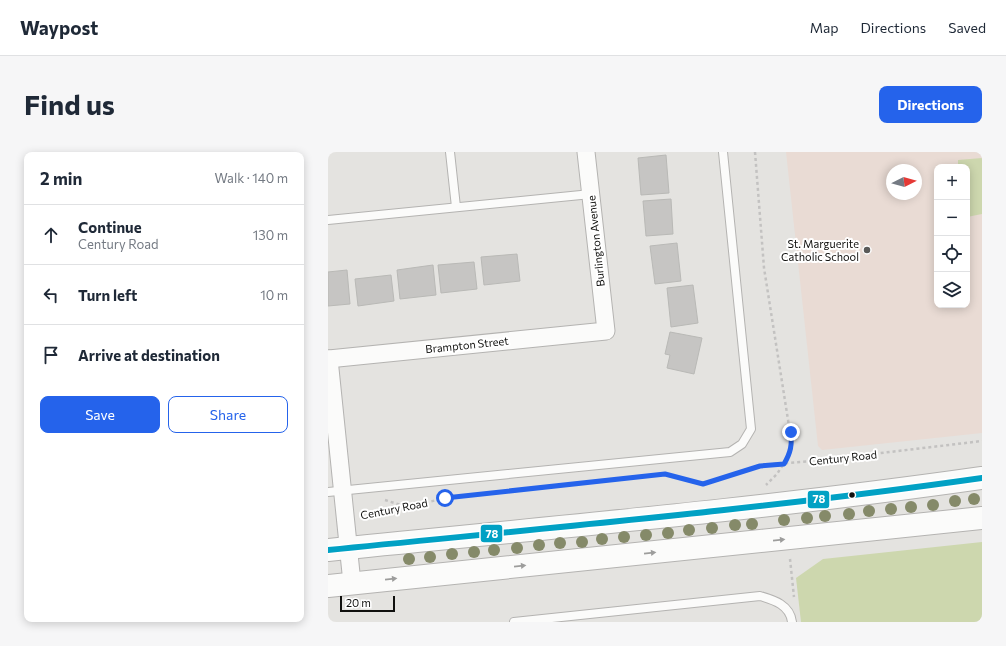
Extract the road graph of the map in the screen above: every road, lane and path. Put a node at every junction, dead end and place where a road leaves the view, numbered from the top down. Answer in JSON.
{"nodes":[{"id":1,"x":450,"y":152,"type":"edge"},
{"id":2,"x":586,"y":152,"type":"edge"},
{"id":3,"x":723,"y":152,"type":"edge"},
{"id":4,"x":756,"y":152,"type":"edge"},
{"id":5,"x":591,"y":194,"type":"junction"},
{"id":6,"x":456,"y":207,"type":"junction"},
{"id":7,"x":328,"y":220,"type":"edge"},
{"id":8,"x":606,"y":331,"type":"joint"},
{"id":9,"x":329,"y":359,"type":"edge"},
{"id":10,"x":982,"y":441,"type":"edge"},
{"id":11,"x":784,"y":464,"type":"junction"},
{"id":12,"x":982,"y":478,"type":"edge"},
{"id":13,"x":766,"y":485,"type":"dead end"},
{"id":14,"x":335,"y":492,"type":"edge"},
{"id":15,"x":345,"y":518,"type":"junction"},
{"id":16,"x":982,"y":518,"type":"edge"},
{"id":17,"x":338,"y":549,"type":"edge"},
{"id":18,"x":784,"y":559,"type":"dead end"},
{"id":19,"x":352,"y":583,"type":"junction"},
{"id":20,"x":328,"y":586,"type":"edge"},
{"id":21,"x":792,"y":619,"type":"edge"},
{"id":22,"x":514,"y":622,"type":"edge"},
{"id":23,"x":519,"y":622,"type":"edge"}],
"edges":[{"from":1,"to":6,"type":"lane"},
{"from":2,"to":5,"type":"street","name":"Burlington Avenue"},
{"from":3,"to":14,"type":"lane"},
{"from":4,"to":11,"type":"path"},
{"from":5,"to":6,"type":"lane"},
{"from":5,"to":8,"type":"street","name":"Burlington Avenue"},
{"from":6,"to":7,"type":"lane"},
{"from":8,"to":9,"type":"street","name":"Brampton Street"},
{"from":9,"to":14,"type":"street"},
{"from":10,"to":11,"type":"path","name":"Century Road"},
{"from":11,"to":13,"type":"path"},
{"from":11,"to":15,"type":"path","name":"Century Road"},
{"from":12,"to":17,"type":"main road"},
{"from":14,"to":15,"type":"street"},
{"from":15,"to":17,"type":"street"},
{"from":19,"to":16,"type":"main road","one_way":true},
{"from":17,"to":19,"type":"street"},
{"from":18,"to":21,"type":"path"},
{"from":19,"to":20,"type":"main road"},
{"from":21,"to":23,"type":"lane"},
{"from":22,"to":23,"type":"lane"}]}
